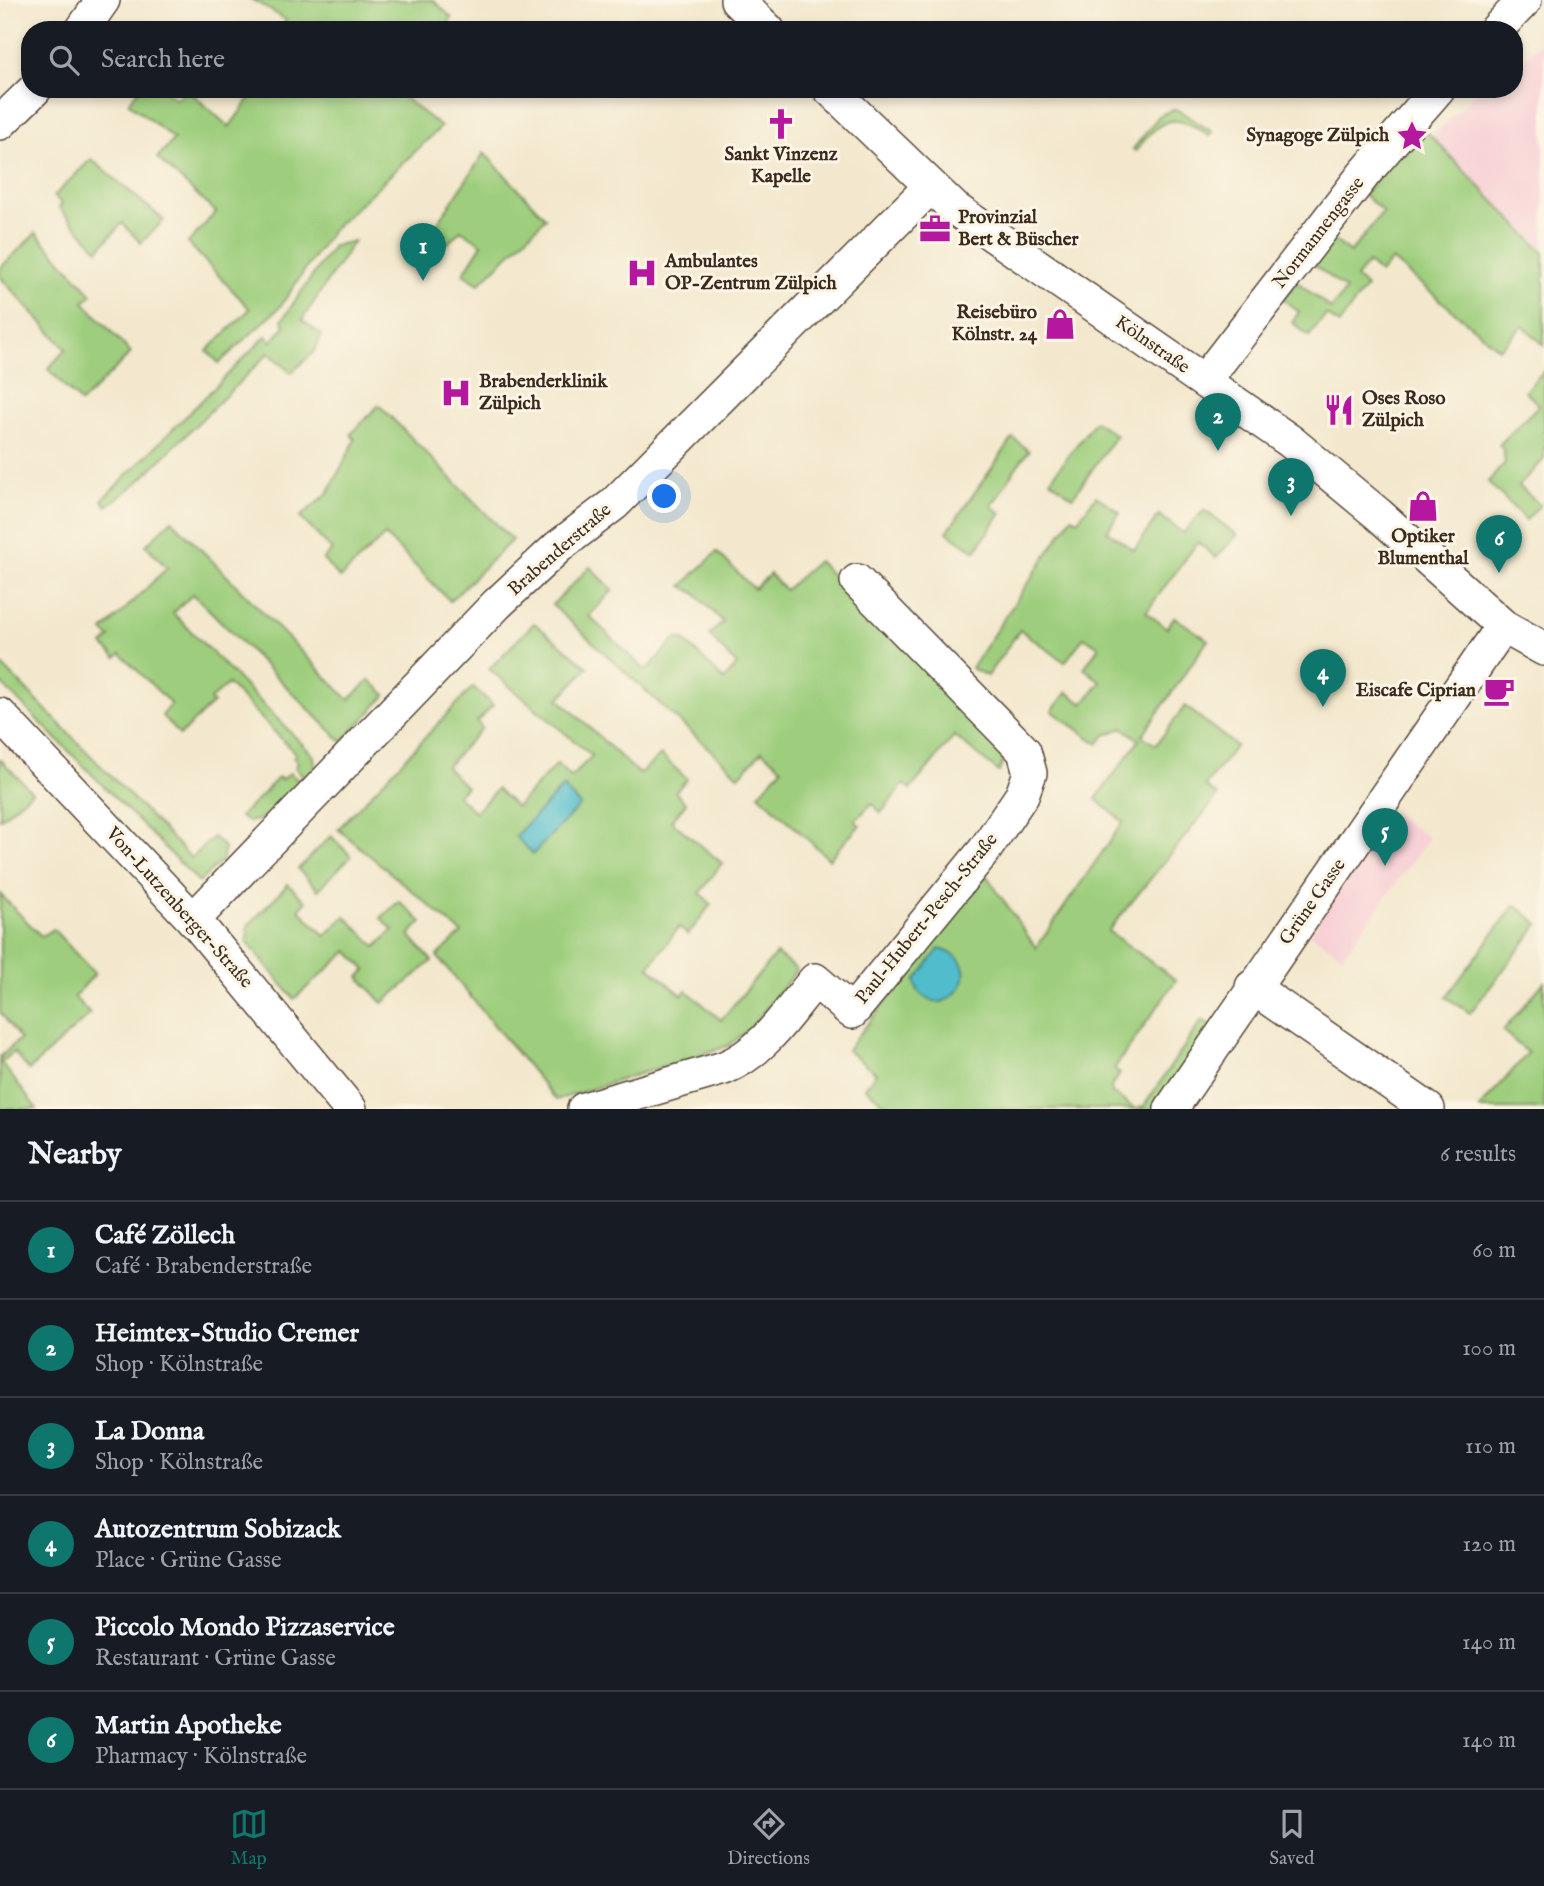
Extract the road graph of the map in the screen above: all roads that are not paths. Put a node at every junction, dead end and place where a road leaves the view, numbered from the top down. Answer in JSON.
{"nodes":[{"id":1,"x":103,"y":0,"type":"edge"},
{"id":2,"x":737,"y":0,"type":"edge"},
{"id":3,"x":1525,"y":0,"type":"edge"},
{"id":4,"x":88,"y":21,"type":"edge"},
{"id":5,"x":759,"y":21,"type":"edge"},
{"id":6,"x":1505,"y":21,"type":"edge"},
{"id":7,"x":25,"y":98,"type":"edge"},
{"id":8,"x":839,"y":98,"type":"edge"},
{"id":9,"x":1430,"y":98,"type":"edge"},
{"id":10,"x":0,"y":123,"type":"edge"},
{"id":11,"x":931,"y":186,"type":"junction"},
{"id":12,"x":1205,"y":381,"type":"junction"},
{"id":13,"x":857,"y":581,"type":"dead end"},
{"id":14,"x":1503,"y":626,"type":"junction"},
{"id":15,"x":1544,"y":649,"type":"edge"},
{"id":16,"x":0,"y":715,"type":"edge"},
{"id":17,"x":193,"y":920,"type":"junction"},
{"id":18,"x":1252,"y":987,"type":"junction"},
{"id":19,"x":350,"y":1109,"type":"edge"},
{"id":20,"x":584,"y":1109,"type":"edge"},
{"id":21,"x":1171,"y":1109,"type":"edge"},
{"id":22,"x":1427,"y":1109,"type":"edge"}],
"edges":[{"from":1,"to":4,"type":"street"},
{"from":2,"to":5,"type":"street"},
{"from":3,"to":6,"type":"street"},
{"from":7,"to":10,"type":"street"},
{"from":8,"to":11,"type":"street","name":"Kölnstraße"},
{"from":9,"to":12,"type":"street","name":"Normannengasse"},
{"from":11,"to":12,"type":"street","name":"Kölnstraße"},
{"from":11,"to":17,"type":"street","name":"Brabenderstraße"},
{"from":12,"to":14,"type":"street","name":"Kölnstraße"},
{"from":13,"to":20,"type":"street","name":"Paul-Hubert-Pesch-Straße"},
{"from":14,"to":15,"type":"street","name":"Kölnstraße"},
{"from":14,"to":18,"type":"street","name":"Grüne Gasse"},
{"from":16,"to":17,"type":"street","name":"Von-Lutzenberger-Straße"},
{"from":17,"to":19,"type":"street","name":"Von-Lutzenberger-Straße"},
{"from":18,"to":21,"type":"street","name":"Grüne Gasse"},
{"from":18,"to":22,"type":"street"}]}
